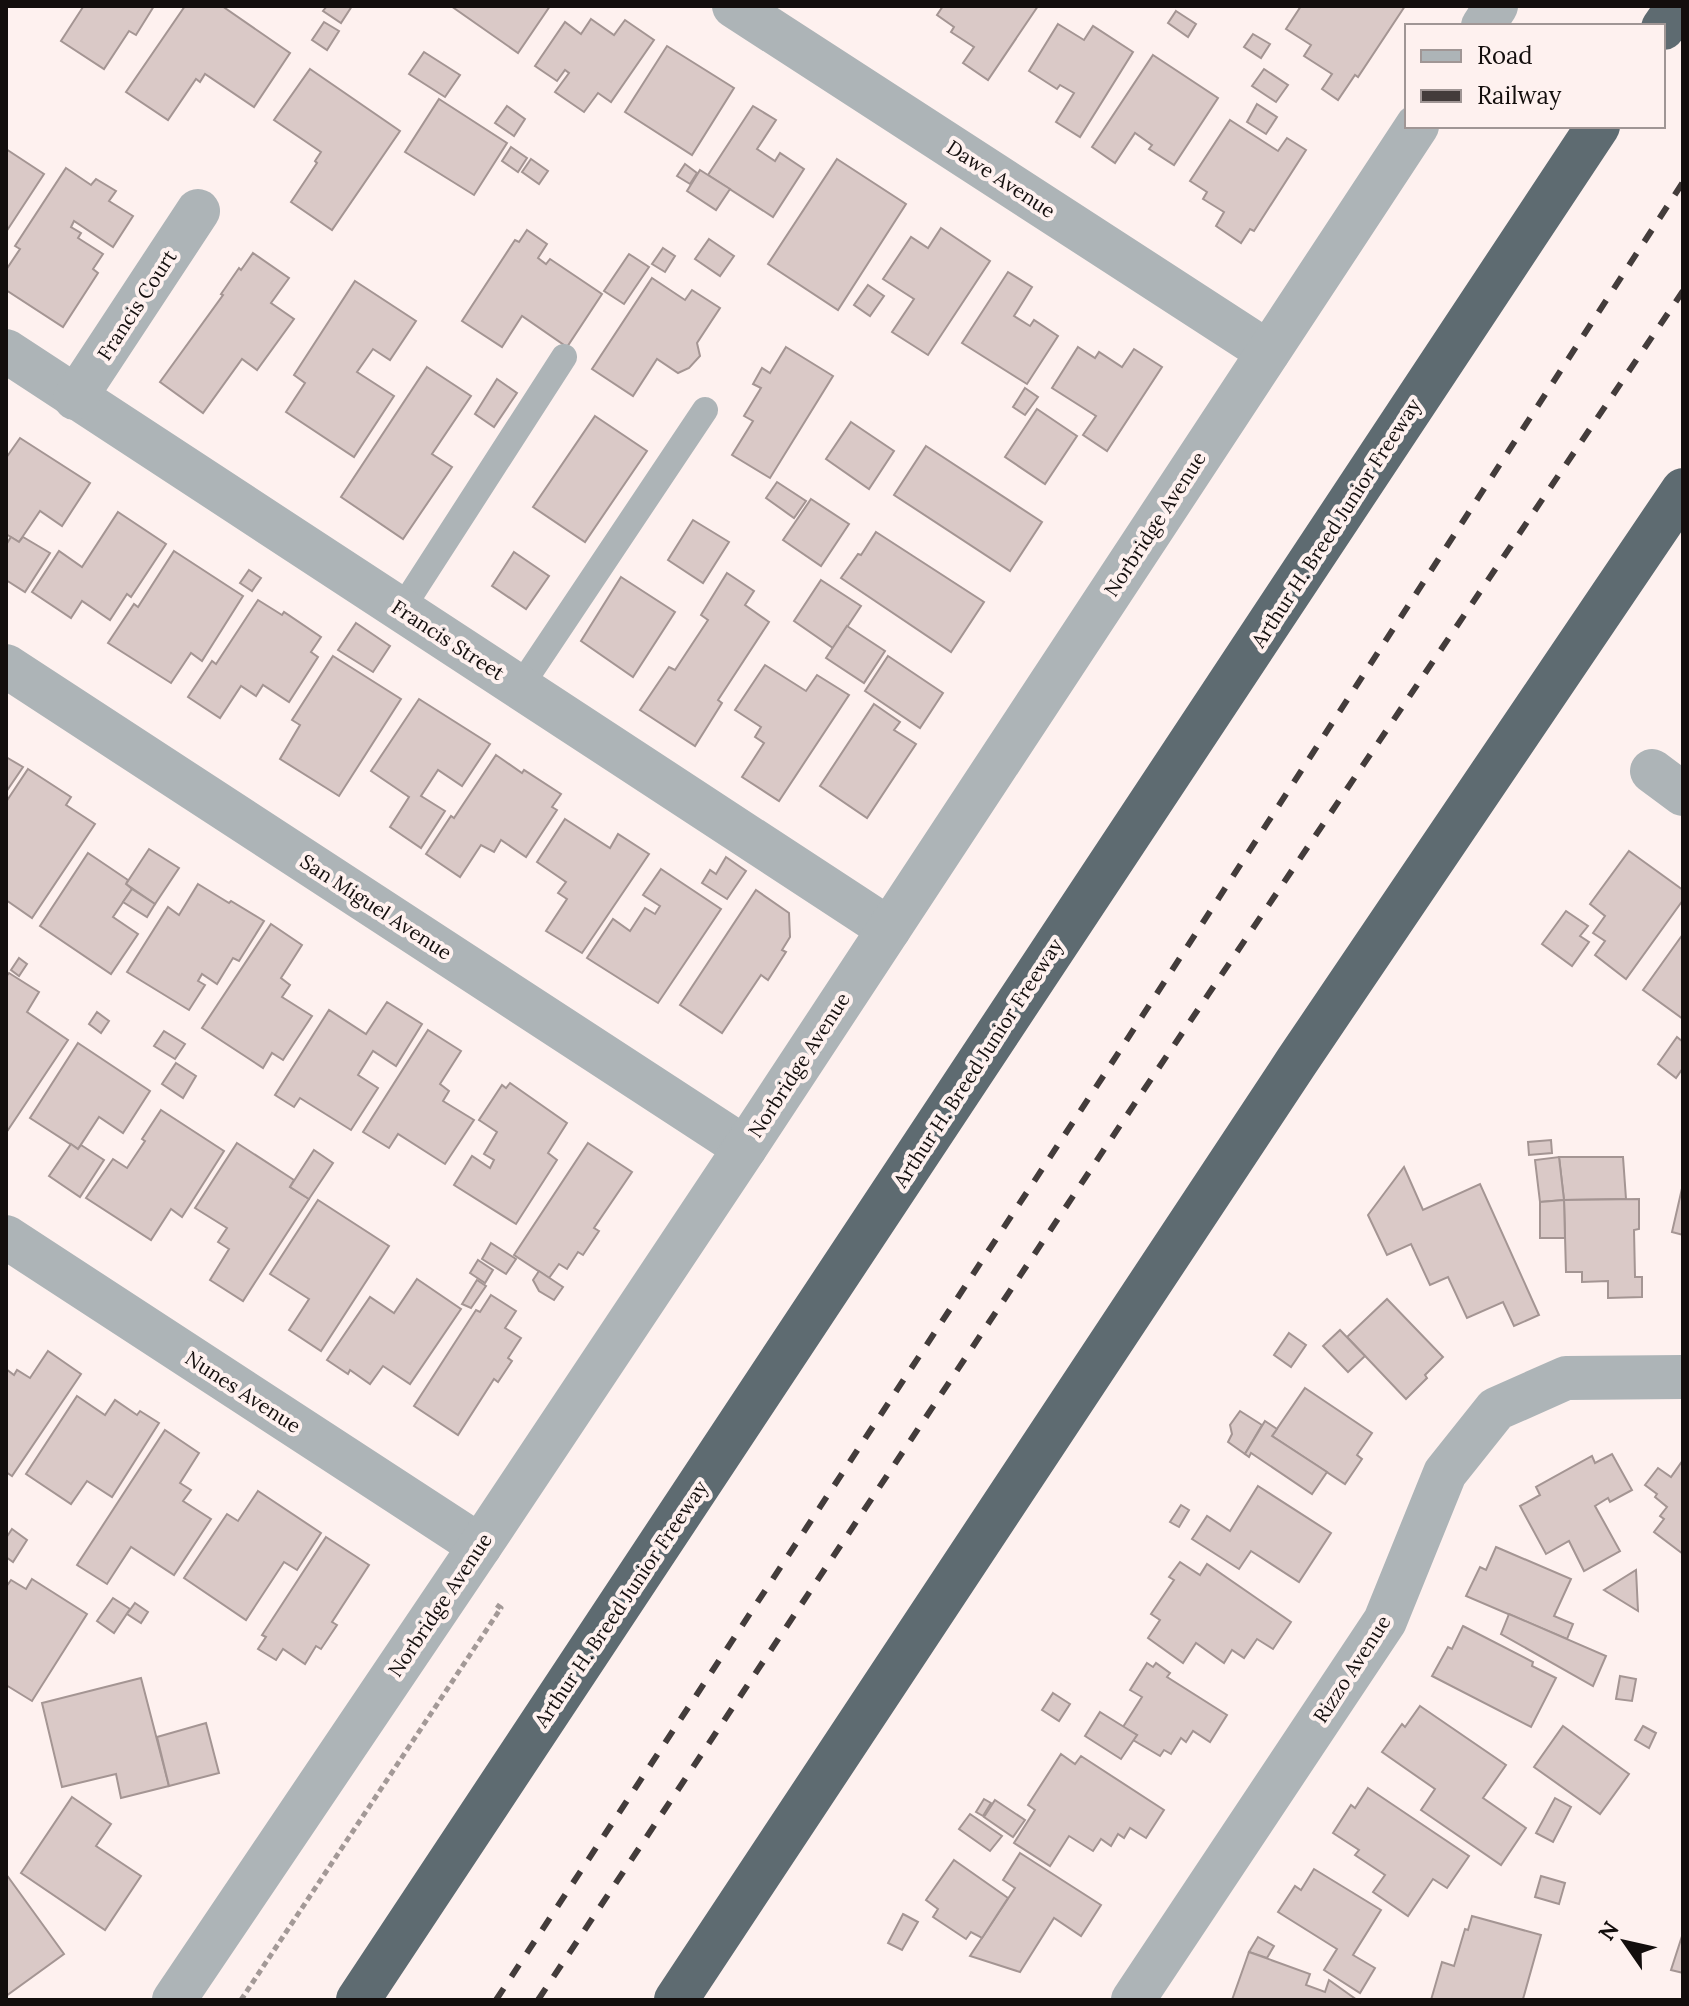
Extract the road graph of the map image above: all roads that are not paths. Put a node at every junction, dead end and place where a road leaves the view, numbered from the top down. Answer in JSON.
{"nodes":[{"id":1,"x":734,"y":6,"type":"edge"},
{"id":2,"x":1496,"y":6,"type":"edge"},
{"id":3,"x":1662,"y":6,"type":"edge"},
{"id":4,"x":1678,"y":6,"type":"edge"},
{"id":5,"x":1484,"y":24,"type":"edge"},
{"id":6,"x":1653,"y":24,"type":"edge"},
{"id":7,"x":1665,"y":25,"type":"edge"},
{"id":8,"x":1416,"y":128,"type":"edge"},
{"id":9,"x":1597,"y":128,"type":"edge"},
{"id":10,"x":198,"y":211,"type":"dead end"},
{"id":11,"x":6,"y":351,"type":"edge"},
{"id":12,"x":1268,"y":352,"type":"junction"},
{"id":13,"x":564,"y":357,"type":"dead end"},
{"id":14,"x":75,"y":398,"type":"junction"},
{"id":15,"x":705,"y":410,"type":"dead end"},
{"id":16,"x":1683,"y":490,"type":"edge"},
{"id":17,"x":401,"y":610,"type":"junction"},
{"id":18,"x":6,"y":666,"type":"edge"},
{"id":19,"x":520,"y":687,"type":"junction"},
{"id":20,"x":889,"y":929,"type":"junction"},
{"id":21,"x":745,"y":1148,"type":"junction"},
{"id":22,"x":6,"y":1237,"type":"edge"},
{"id":23,"x":1683,"y":1377,"type":"edge"},
{"id":24,"x":470,"y":1562,"type":"junction"},
{"id":25,"x":174,"y":2000,"type":"edge"},
{"id":26,"x":358,"y":2000,"type":"edge"},
{"id":27,"x":676,"y":2000,"type":"edge"},
{"id":28,"x":1133,"y":2000,"type":"edge"}],
"edges":[{"from":1,"to":12,"type":"street","name":"Dawe Avenue"},
{"from":2,"to":5,"type":"street"},
{"from":3,"to":6,"type":"highway"},
{"from":4,"to":7,"type":"highway"},
{"from":8,"to":12,"type":"street","name":"Norbridge Avenue"},
{"from":9,"to":26,"type":"highway","name":"Arthur H. Breed Junior Freeway"},
{"from":10,"to":14,"type":"street","name":"Francis Court"},
{"from":11,"to":14,"type":"street","name":"Francis Street"},
{"from":12,"to":20,"type":"street","name":"Norbridge Avenue"},
{"from":13,"to":17,"type":"lane"},
{"from":14,"to":17,"type":"street","name":"Francis Street"},
{"from":15,"to":19,"type":"lane"},
{"from":16,"to":27,"type":"highway"},
{"from":17,"to":19,"type":"street","name":"Francis Street"},
{"from":18,"to":21,"type":"street","name":"San Miguel Avenue"},
{"from":19,"to":20,"type":"street","name":"Francis Street"},
{"from":20,"to":21,"type":"street","name":"Norbridge Avenue"},
{"from":21,"to":24,"type":"street","name":"Norbridge Avenue"},
{"from":22,"to":24,"type":"street","name":"Nunes Avenue"},
{"from":23,"to":28,"type":"street","name":"Rizzo Avenue"},
{"from":24,"to":25,"type":"street","name":"Norbridge Avenue"}]}
